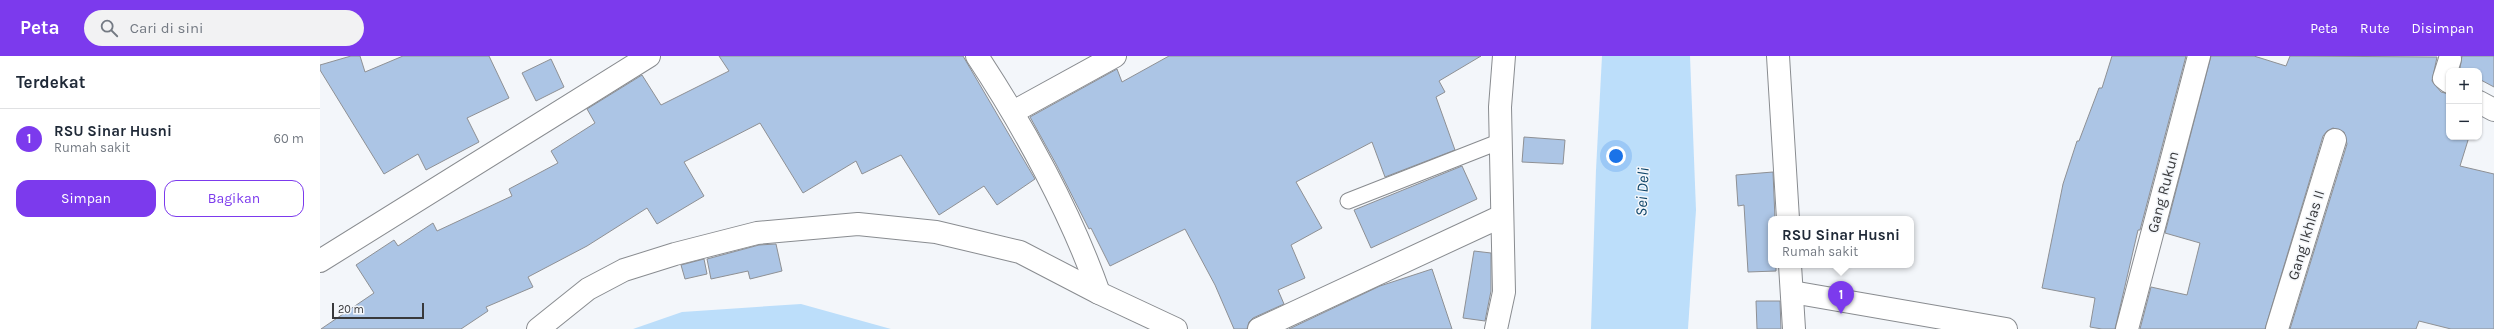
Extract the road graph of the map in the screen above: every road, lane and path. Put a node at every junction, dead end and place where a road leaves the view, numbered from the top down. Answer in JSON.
{"nodes":[{"id":1,"x":649,"y":56,"type":"edge"},
{"id":2,"x":977,"y":56,"type":"edge"},
{"id":3,"x":1115,"y":56,"type":"edge"},
{"id":4,"x":1504,"y":56,"type":"edge"},
{"id":5,"x":1778,"y":56,"type":"edge"},
{"id":6,"x":2199,"y":56,"type":"edge"},
{"id":7,"x":2450,"y":57,"type":"edge"},
{"id":8,"x":2447,"y":68,"type":"edge"},
{"id":9,"x":2482,"y":104,"type":"edge"},
{"id":10,"x":2494,"y":110,"type":"edge"},
{"id":11,"x":1012,"y":112,"type":"junction"},
{"id":12,"x":2335,"y":140,"type":"dead end"},
{"id":13,"x":1501,"y":141,"type":"junction"},
{"id":14,"x":1348,"y":201,"type":"dead end"},
{"id":15,"x":1502,"y":216,"type":"junction"},
{"id":16,"x":1788,"y":216,"type":"edge"},
{"id":17,"x":320,"y":261,"type":"edge"},
{"id":18,"x":1790,"y":268,"type":"edge"},
{"id":19,"x":1792,"y":292,"type":"junction"},
{"id":20,"x":1099,"y":293,"type":"junction"},
{"id":21,"x":538,"y":329,"type":"edge"},
{"id":22,"x":1176,"y":329,"type":"edge"},
{"id":23,"x":1259,"y":329,"type":"edge"},
{"id":24,"x":1496,"y":329,"type":"edge"},
{"id":25,"x":1794,"y":329,"type":"edge"},
{"id":26,"x":2006,"y":329,"type":"edge"},
{"id":27,"x":2126,"y":329,"type":"edge"},
{"id":28,"x":2277,"y":329,"type":"edge"}],
"edges":[{"from":1,"to":17,"type":"street"},
{"from":2,"to":11,"type":"street"},
{"from":3,"to":11,"type":"street"},
{"from":4,"to":13,"type":"street"},
{"from":5,"to":16,"type":"street"},
{"from":6,"to":27,"type":"street","name":"Gang Rukun"},
{"from":7,"to":8,"type":"street"},
{"from":9,"to":10,"type":"street"},
{"from":11,"to":20,"type":"street"},
{"from":12,"to":28,"type":"street","name":"Gang Ikhlas II"},
{"from":13,"to":14,"type":"lane"},
{"from":13,"to":15,"type":"street"},
{"from":15,"to":23,"type":"street"},
{"from":15,"to":24,"type":"street"},
{"from":18,"to":19,"type":"street"},
{"from":19,"to":25,"type":"street"},
{"from":19,"to":26,"type":"street"},
{"from":20,"to":21,"type":"street"},
{"from":20,"to":22,"type":"street"}]}
